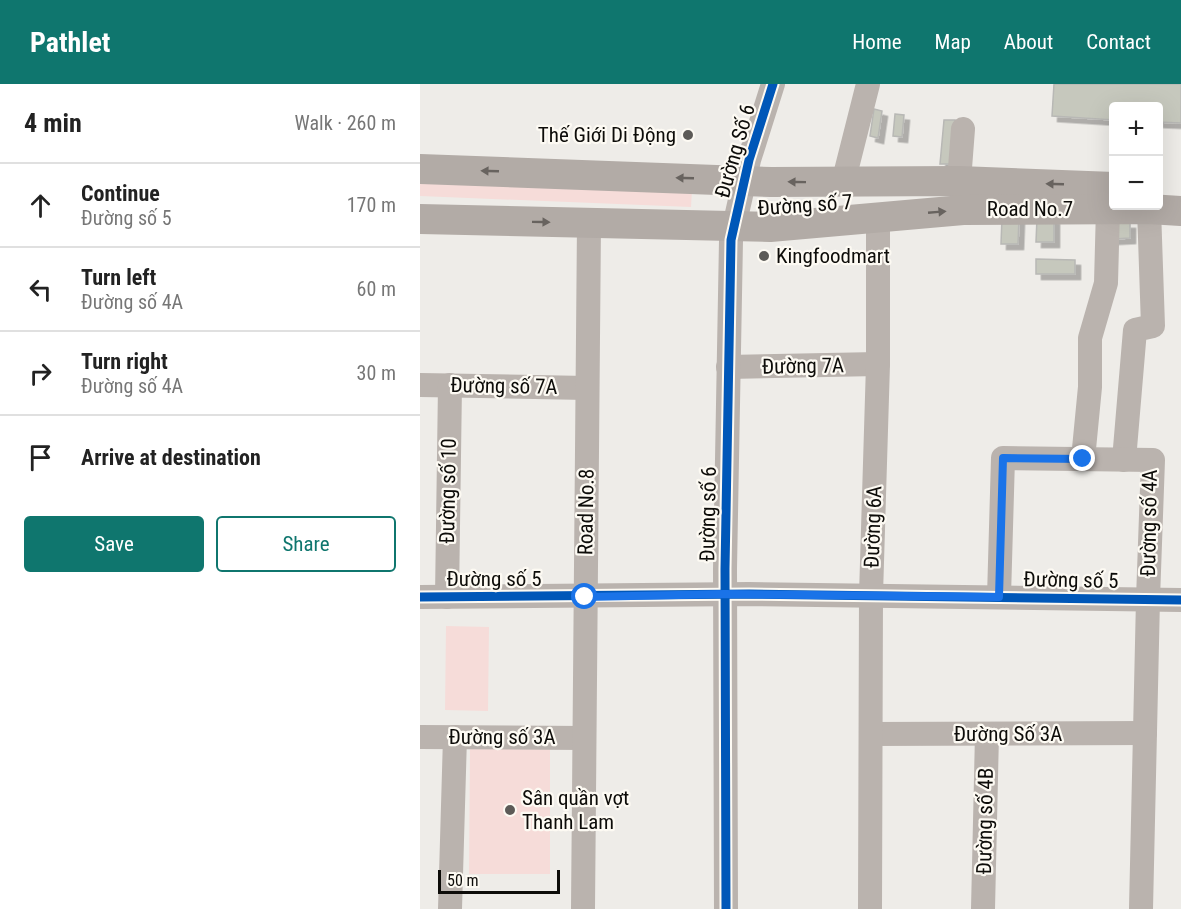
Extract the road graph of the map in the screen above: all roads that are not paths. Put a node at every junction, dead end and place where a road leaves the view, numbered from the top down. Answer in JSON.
{"nodes":[{"id":1,"x":772,"y":84,"type":"edge"},
{"id":2,"x":868,"y":84,"type":"edge"},
{"id":3,"x":963,"y":129,"type":"dead end"},
{"id":4,"x":420,"y":169,"type":"edge"},
{"id":5,"x":743,"y":180,"type":"junction"},
{"id":6,"x":959,"y":181,"type":"junction"},
{"id":7,"x":843,"y":183,"type":"junction"},
{"id":8,"x":1181,"y":191,"type":"edge"},
{"id":9,"x":1163,"y":196,"type":"edge"},
{"id":10,"x":1109,"y":198,"type":"edge"},
{"id":11,"x":1109,"y":198,"type":"edge"},
{"id":12,"x":1163,"y":203,"type":"edge"},
{"id":13,"x":1110,"y":210,"type":"edge"},
{"id":14,"x":1154,"y":210,"type":"edge"},
{"id":15,"x":1181,"y":211,"type":"edge"},
{"id":16,"x":878,"y":218,"type":"junction"},
{"id":17,"x":420,"y":219,"type":"edge"},
{"id":18,"x":590,"y":223,"type":"junction"},
{"id":19,"x":733,"y":228,"type":"junction"},
{"id":20,"x":878,"y":364,"type":"junction"},
{"id":21,"x":728,"y":368,"type":"junction"},
{"id":22,"x":420,"y":385,"type":"edge"},
{"id":23,"x":450,"y":385,"type":"junction"},
{"id":24,"x":587,"y":388,"type":"junction"},
{"id":25,"x":1083,"y":459,"type":"junction"},
{"id":26,"x":1124,"y":460,"type":"junction"},
{"id":27,"x":725,"y":594,"type":"junction"},
{"id":28,"x":871,"y":595,"type":"junction"},
{"id":29,"x":420,"y":597,"type":"edge"},
{"id":30,"x":447,"y":597,"type":"junction"},
{"id":31,"x":585,"y":597,"type":"junction"},
{"id":32,"x":999,"y":597,"type":"junction"},
{"id":33,"x":1148,"y":599,"type":"junction"},
{"id":34,"x":1181,"y":600,"type":"edge"},
{"id":35,"x":1145,"y":733,"type":"junction"},
{"id":36,"x":871,"y":734,"type":"junction"},
{"id":37,"x":987,"y":734,"type":"junction"},
{"id":38,"x":420,"y":737,"type":"edge"},
{"id":39,"x":455,"y":737,"type":"junction"},
{"id":40,"x":584,"y":738,"type":"junction"},
{"id":41,"x":450,"y":909,"type":"edge"},
{"id":42,"x":583,"y":909,"type":"edge"},
{"id":43,"x":726,"y":909,"type":"edge"},
{"id":44,"x":870,"y":909,"type":"edge"},
{"id":45,"x":983,"y":909,"type":"edge"},
{"id":46,"x":1141,"y":909,"type":"edge"}],
"edges":[{"from":1,"to":5,"type":"street","name":"Đường Số 6"},
{"from":2,"to":7,"type":"street"},
{"from":3,"to":6,"type":"street"},
{"from":5,"to":4,"type":"main road","name":"Đường số 7","one_way":true},
{"from":7,"to":5,"type":"main road","name":"Đường số 7","one_way":true},
{"from":5,"to":19,"type":"street","name":"Đường Số 6"},
{"from":6,"to":7,"type":"main road","name":"Đường số 7"},
{"from":10,"to":6,"type":"main road","name":"Đường số 7","one_way":true},
{"from":8,"to":9,"type":"main road"},
{"from":16,"to":11,"type":"main road","name":"Road No.7","one_way":true},
{"from":12,"to":15,"type":"main road","name":"Road No.7"},
{"from":13,"to":25,"type":"street"},
{"from":14,"to":26,"type":"street"},
{"from":16,"to":19,"type":"main road","name":"Đường số 7"},
{"from":16,"to":20,"type":"street","name":"Đường 6A"},
{"from":17,"to":18,"type":"main road","name":"Đường số 7","one_way":true},
{"from":18,"to":19,"type":"main road","name":"Đường số 7"},
{"from":18,"to":24,"type":"street","name":"Road No.8"},
{"from":19,"to":21,"type":"street","name":"Đường số 6"},
{"from":20,"to":21,"type":"street","name":"Đường 7A"},
{"from":20,"to":28,"type":"street","name":"Đường 6A"},
{"from":21,"to":27,"type":"street","name":"Đường số 6"},
{"from":22,"to":23,"type":"street","name":"Đường số 7A"},
{"from":23,"to":24,"type":"street","name":"Đường số 7A"},
{"from":23,"to":30,"type":"street","name":"Đường số 10"},
{"from":24,"to":31,"type":"street","name":"Road No.8"},
{"from":25,"to":26,"type":"street","name":"Đường số 4A"},
{"from":25,"to":32,"type":"street","name":"Đường số 4A"},
{"from":26,"to":33,"type":"street","name":"Đường số 4A"},
{"from":27,"to":28,"type":"street","name":"Đường số 5"},
{"from":27,"to":31,"type":"street","name":"Đường số 5"},
{"from":27,"to":43,"type":"street","name":"Đường số 6"},
{"from":28,"to":32,"type":"street","name":"Đường số 5"},
{"from":28,"to":36,"type":"street","name":"Đường 6A"},
{"from":29,"to":30,"type":"street","name":"Đường số 5"},
{"from":30,"to":31,"type":"street","name":"Đường số 5"},
{"from":31,"to":40,"type":"street","name":"Road No.8"},
{"from":32,"to":33,"type":"street","name":"Đường số 5"},
{"from":33,"to":34,"type":"street","name":"Đường số 5"},
{"from":33,"to":35,"type":"street","name":"Đường số 4A"},
{"from":35,"to":37,"type":"street","name":"Đường Số 3A"},
{"from":35,"to":46,"type":"street","name":"Đường số 4A"},
{"from":36,"to":37,"type":"street","name":"Đường Số 3A"},
{"from":36,"to":44,"type":"street","name":"Đường 6A"},
{"from":37,"to":45,"type":"street","name":"Đường số 4B"},
{"from":38,"to":39,"type":"street","name":"Đường số 3A"},
{"from":39,"to":40,"type":"street","name":"Đường số 3A"},
{"from":39,"to":41,"type":"street"},
{"from":40,"to":42,"type":"street","name":"Road No.8"}]}
